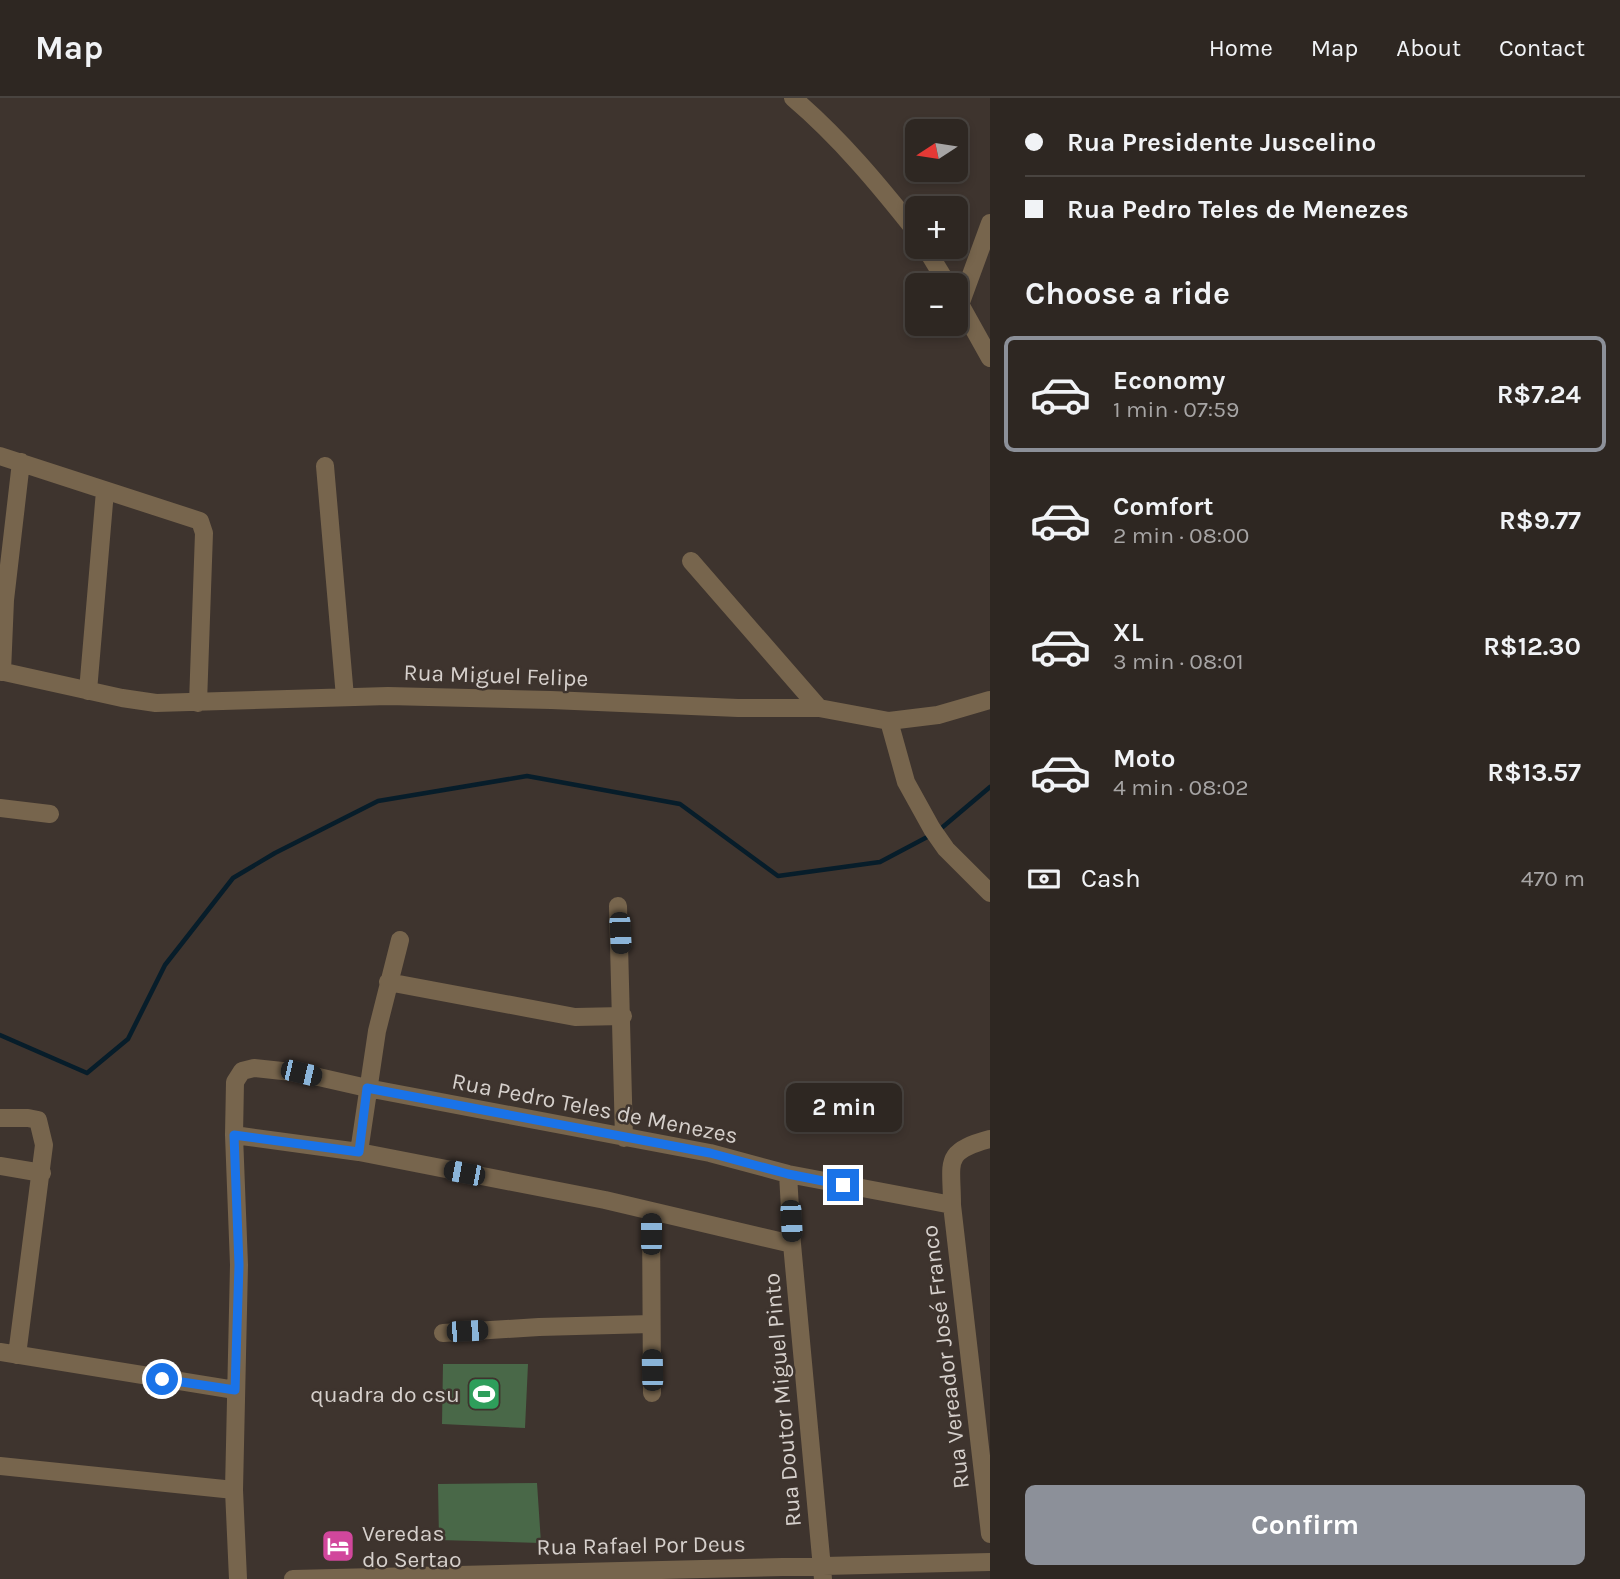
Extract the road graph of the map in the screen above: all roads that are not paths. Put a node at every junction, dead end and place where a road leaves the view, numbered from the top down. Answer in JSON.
{"nodes":[{"id":1,"x":793,"y":98,"type":"edge"},
{"id":2,"x":905,"y":218,"type":"edge"},
{"id":3,"x":990,"y":223,"type":"edge"},
{"id":4,"x":968,"y":277,"type":"edge"},
{"id":5,"x":968,"y":319,"type":"edge"},
{"id":6,"x":990,"y":358,"type":"edge"},
{"id":7,"x":0,"y":456,"type":"edge"},
{"id":8,"x":21,"y":462,"type":"junction"},
{"id":9,"x":325,"y":466,"type":"dead end"},
{"id":10,"x":105,"y":491,"type":"junction"},
{"id":11,"x":691,"y":561,"type":"dead end"},
{"id":12,"x":1,"y":671,"type":"edge"},
{"id":13,"x":88,"y":691,"type":"junction"},
{"id":14,"x":345,"y":697,"type":"junction"},
{"id":15,"x":990,"y":700,"type":"edge"},
{"id":16,"x":198,"y":704,"type":"junction"},
{"id":17,"x":819,"y":708,"type":"junction"},
{"id":18,"x":889,"y":721,"type":"junction"},
{"id":19,"x":0,"y":808,"type":"edge"},
{"id":20,"x":50,"y":814,"type":"dead end"},
{"id":21,"x":990,"y":893,"type":"edge"},
{"id":22,"x":618,"y":906,"type":"dead end"},
{"id":23,"x":400,"y":940,"type":"dead end"},
{"id":24,"x":388,"y":982,"type":"junction"},
{"id":25,"x":623,"y":1016,"type":"junction"},
{"id":26,"x":367,"y":1088,"type":"junction"},
{"id":27,"x":0,"y":1118,"type":"edge"},
{"id":28,"x":234,"y":1135,"type":"junction"},
{"id":29,"x":624,"y":1138,"type":"junction"},
{"id":30,"x":990,"y":1139,"type":"edge"},
{"id":31,"x":359,"y":1152,"type":"junction"},
{"id":32,"x":0,"y":1166,"type":"edge"},
{"id":33,"x":42,"y":1172,"type":"junction"},
{"id":34,"x":788,"y":1174,"type":"junction"},
{"id":35,"x":952,"y":1205,"type":"junction"},
{"id":36,"x":651,"y":1211,"type":"junction"},
{"id":37,"x":792,"y":1244,"type":"junction"},
{"id":38,"x":651,"y":1324,"type":"junction"},
{"id":39,"x":443,"y":1333,"type":"dead end"},
{"id":40,"x":9,"y":1354,"type":"edge"},
{"id":41,"x":235,"y":1390,"type":"junction"},
{"id":42,"x":652,"y":1393,"type":"dead end"},
{"id":43,"x":0,"y":1466,"type":"edge"},
{"id":44,"x":234,"y":1490,"type":"junction"},
{"id":45,"x":990,"y":1534,"type":"edge"},
{"id":46,"x":990,"y":1562,"type":"edge"},
{"id":47,"x":822,"y":1573,"type":"edge"},
{"id":48,"x":990,"y":1573,"type":"edge"},
{"id":49,"x":525,"y":1576,"type":"edge"},
{"id":50,"x":238,"y":1579,"type":"edge"},
{"id":51,"x":293,"y":1579,"type":"edge"},
{"id":52,"x":988,"y":1579,"type":"edge"}],
"edges":[{"from":1,"to":2,"type":"street"},
{"from":3,"to":4,"type":"street"},
{"from":5,"to":6,"type":"street"},
{"from":7,"to":8,"type":"street"},
{"from":8,"to":10,"type":"street"},
{"from":8,"to":12,"type":"street"},
{"from":9,"to":14,"type":"street"},
{"from":10,"to":13,"type":"street"},
{"from":10,"to":16,"type":"street"},
{"from":11,"to":17,"type":"street"},
{"from":12,"to":13,"type":"street","name":"Rua Miguel Felipe"},
{"from":13,"to":16,"type":"street","name":"Rua Miguel Felipe"},
{"from":14,"to":16,"type":"street","name":"Rua Miguel Felipe"},
{"from":14,"to":17,"type":"street","name":"Rua Miguel Felipe"},
{"from":15,"to":18,"type":"street","name":"Rua Miguel Felipe"},
{"from":17,"to":18,"type":"street","name":"Rua Miguel Felipe"},
{"from":18,"to":21,"type":"street"},
{"from":19,"to":20,"type":"street"},
{"from":22,"to":25,"type":"street"},
{"from":23,"to":24,"type":"street"},
{"from":24,"to":25,"type":"street"},
{"from":24,"to":26,"type":"street"},
{"from":25,"to":29,"type":"street"},
{"from":26,"to":28,"type":"street","name":"Rua Pedro Teles de Menezes"},
{"from":26,"to":29,"type":"street","name":"Rua Pedro Teles de Menezes"},
{"from":26,"to":31,"type":"street"},
{"from":27,"to":33,"type":"street"},
{"from":28,"to":31,"type":"street"},
{"from":28,"to":41,"type":"street"},
{"from":29,"to":34,"type":"street","name":"Rua Pedro Teles de Menezes"},
{"from":30,"to":35,"type":"street","name":"Rua Vereador José Franco"},
{"from":31,"to":36,"type":"street"},
{"from":32,"to":33,"type":"street"},
{"from":33,"to":40,"type":"street"},
{"from":34,"to":35,"type":"street","name":"Rua Pedro Teles de Menezes"},
{"from":34,"to":37,"type":"street","name":"Rua Doutor Miguel Pinto"},
{"from":35,"to":45,"type":"street","name":"Rua Vereador José Franco"},
{"from":36,"to":37,"type":"street"},
{"from":36,"to":38,"type":"street"},
{"from":37,"to":47,"type":"street","name":"Rua Doutor Miguel Pinto"},
{"from":38,"to":39,"type":"street"},
{"from":38,"to":42,"type":"street"},
{"from":40,"to":41,"type":"street"},
{"from":41,"to":44,"type":"street"},
{"from":43,"to":44,"type":"street"},
{"from":44,"to":50,"type":"street"},
{"from":46,"to":47,"type":"street","name":"Rua Rafael Por Deus"},
{"from":47,"to":49,"type":"street","name":"Rua Rafael Por Deus"},
{"from":48,"to":52,"type":"street"},
{"from":49,"to":51,"type":"street","name":"Rua Rafael Por Deus"}]}
